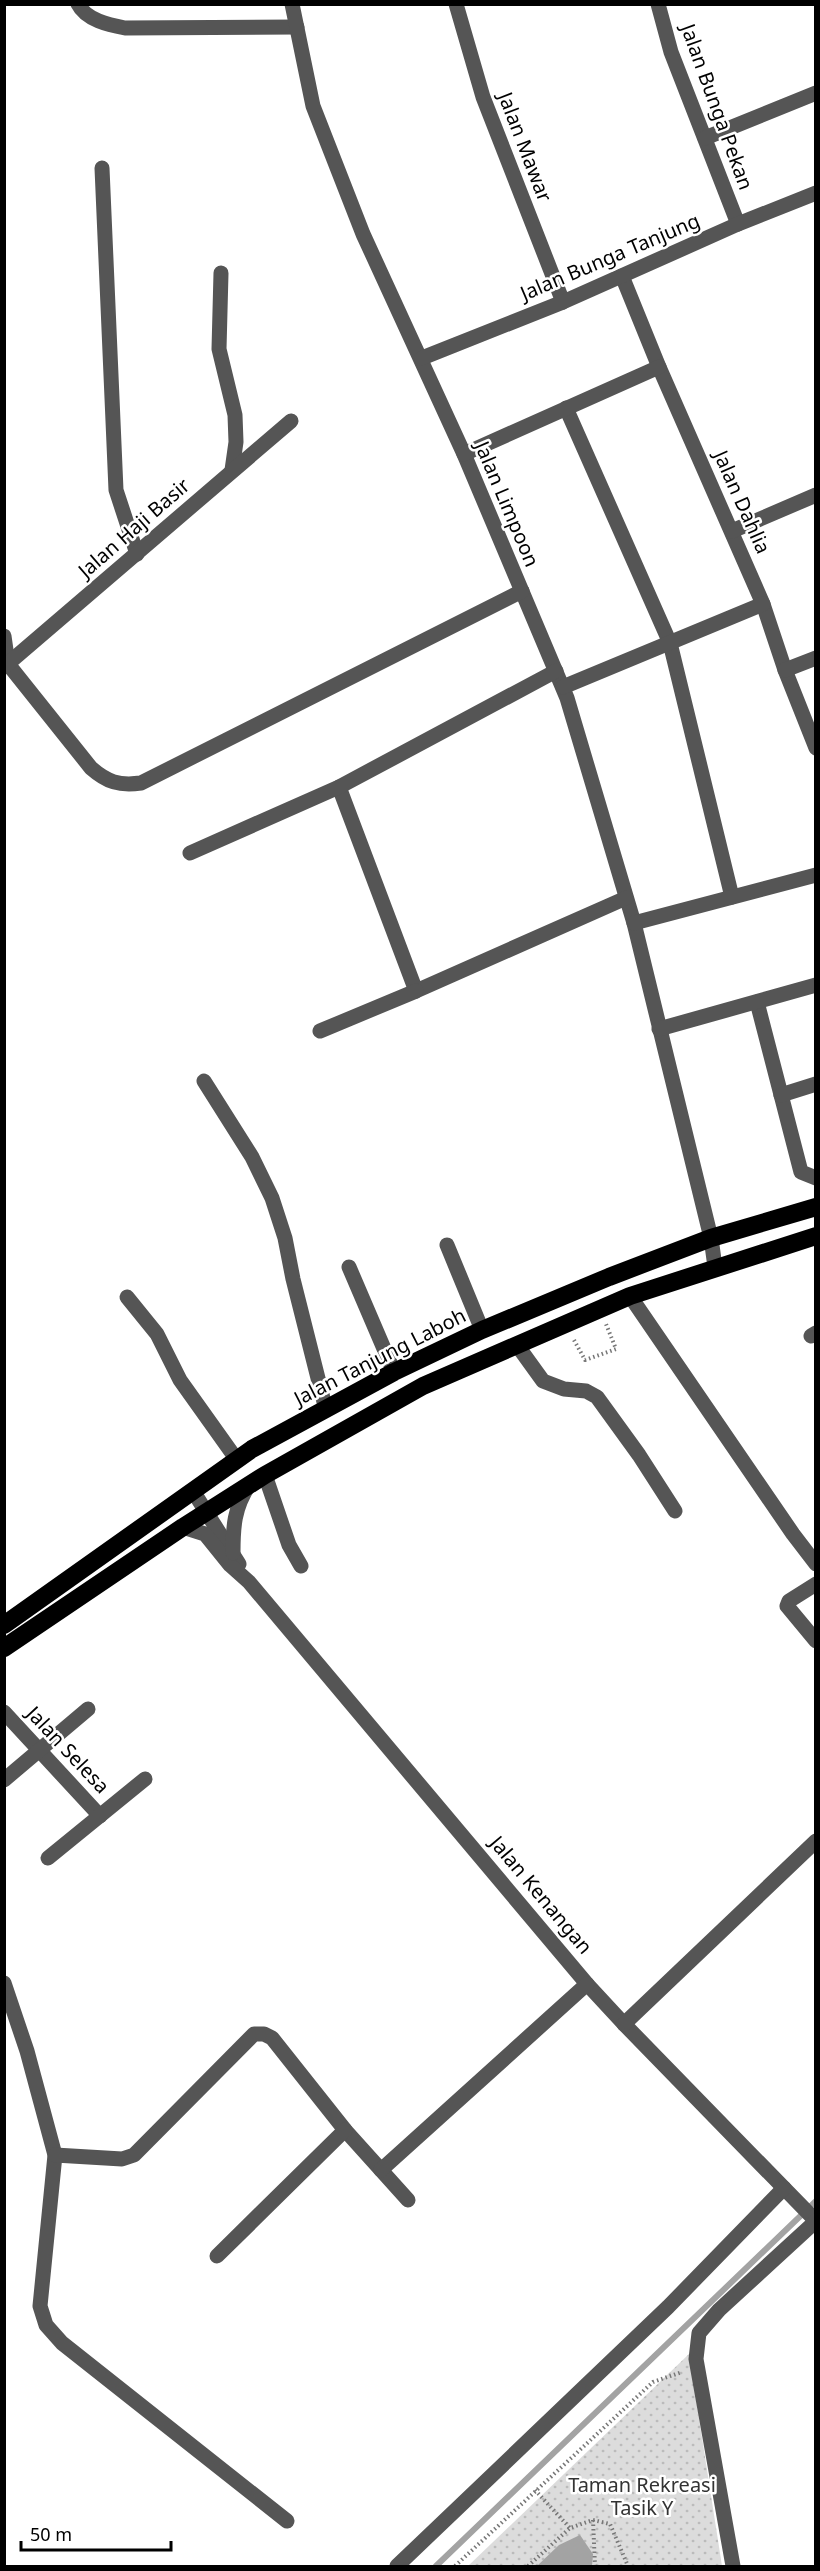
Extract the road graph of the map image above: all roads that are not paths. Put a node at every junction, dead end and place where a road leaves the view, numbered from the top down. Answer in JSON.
{"nodes":[{"id":1,"x":78,"y":4,"type":"edge"},
{"id":2,"x":292,"y":4,"type":"edge"},
{"id":3,"x":456,"y":4,"type":"edge"},
{"id":4,"x":658,"y":4,"type":"edge"},
{"id":5,"x":297,"y":27,"type":"junction"},
{"id":6,"x":816,"y":93,"type":"edge"},
{"id":7,"x":705,"y":138,"type":"junction"},
{"id":8,"x":102,"y":168,"type":"dead end"},
{"id":9,"x":816,"y":193,"type":"edge"},
{"id":10,"x":738,"y":224,"type":"junction"},
{"id":11,"x":221,"y":273,"type":"dead end"},
{"id":12,"x":622,"y":276,"type":"junction"},
{"id":13,"x":562,"y":302,"type":"junction"},
{"id":14,"x":422,"y":358,"type":"junction"},
{"id":15,"x":659,"y":367,"type":"junction"},
{"id":16,"x":566,"y":408,"type":"junction"},
{"id":17,"x":291,"y":421,"type":"dead end"},
{"id":18,"x":464,"y":454,"type":"junction"},
{"id":19,"x":232,"y":470,"type":"junction"},
{"id":20,"x":816,"y":495,"type":"edge"},
{"id":21,"x":732,"y":531,"type":"junction"},
{"id":22,"x":137,"y":554,"type":"junction"},
{"id":23,"x":522,"y":591,"type":"junction"},
{"id":24,"x":763,"y":604,"type":"junction"},
{"id":25,"x":4,"y":636,"type":"edge"},
{"id":26,"x":670,"y":643,"type":"junction"},
{"id":27,"x":816,"y":658,"type":"edge"},
{"id":28,"x":6,"y":665,"type":"edge"},
{"id":29,"x":785,"y":670,"type":"junction"},
{"id":30,"x":556,"y":671,"type":"junction"},
{"id":31,"x":563,"y":687,"type":"junction"},
{"id":32,"x":816,"y":748,"type":"edge"},
{"id":33,"x":339,"y":787,"type":"junction"},
{"id":34,"x":190,"y":853,"type":"dead end"},
{"id":35,"x":816,"y":875,"type":"edge"},
{"id":36,"x":732,"y":897,"type":"junction"},
{"id":37,"x":626,"y":898,"type":"junction"},
{"id":38,"x":634,"y":923,"type":"junction"},
{"id":39,"x":816,"y":985,"type":"edge"},
{"id":40,"x":416,"y":991,"type":"junction"},
{"id":41,"x":758,"y":1002,"type":"junction"},
{"id":42,"x":659,"y":1029,"type":"junction"},
{"id":43,"x":320,"y":1031,"type":"dead end"},
{"id":44,"x":204,"y":1081,"type":"dead end"},
{"id":45,"x":816,"y":1084,"type":"edge"},
{"id":46,"x":781,"y":1095,"type":"junction"},
{"id":47,"x":816,"y":1178,"type":"edge"},
{"id":48,"x":816,"y":1207,"type":"edge"},
{"id":49,"x":816,"y":1236,"type":"edge"},
{"id":50,"x":711,"y":1238,"type":"junction"},
{"id":51,"x":447,"y":1245,"type":"dead end"},
{"id":52,"x":349,"y":1267,"type":"dead end"},
{"id":53,"x":715,"y":1268,"type":"junction"},
{"id":54,"x":630,"y":1296,"type":"junction"},
{"id":55,"x":128,"y":1297,"type":"dead end"},
{"id":56,"x":482,"y":1330,"type":"junction"},
{"id":57,"x":517,"y":1345,"type":"junction"},
{"id":58,"x":394,"y":1372,"type":"junction"},
{"id":59,"x":326,"y":1410,"type":"junction"},
{"id":60,"x":237,"y":1460,"type":"junction"},
{"id":61,"x":257,"y":1480,"type":"junction"},
{"id":62,"x":193,"y":1491,"type":"junction"},
{"id":63,"x":675,"y":1511,"type":"dead end"},
{"id":64,"x":207,"y":1512,"type":"junction"},
{"id":65,"x":183,"y":1527,"type":"junction"},
{"id":66,"x":233,"y":1553,"type":"junction"},
{"id":67,"x":816,"y":1563,"type":"edge"},
{"id":68,"x":302,"y":1566,"type":"dead end"},
{"id":69,"x":249,"y":1582,"type":"junction"},
{"id":70,"x":816,"y":1584,"type":"edge"},
{"id":71,"x":4,"y":1625,"type":"edge"},
{"id":72,"x":816,"y":1641,"type":"edge"},
{"id":73,"x":4,"y":1648,"type":"edge"},
{"id":74,"x":88,"y":1709,"type":"dead end"},
{"id":75,"x":4,"y":1712,"type":"edge"},
{"id":76,"x":39,"y":1749,"type":"junction"},
{"id":77,"x":146,"y":1779,"type":"dead end"},
{"id":78,"x":4,"y":1780,"type":"edge"},
{"id":79,"x":100,"y":1816,"type":"junction"},
{"id":80,"x":816,"y":1841,"type":"edge"},
{"id":81,"x":48,"y":1858,"type":"dead end"},
{"id":82,"x":4,"y":1983,"type":"edge"},
{"id":83,"x":587,"y":1984,"type":"junction"},
{"id":84,"x":624,"y":2024,"type":"junction"},
{"id":85,"x":345,"y":2130,"type":"junction"},
{"id":86,"x":55,"y":2156,"type":"junction"},
{"id":87,"x":381,"y":2170,"type":"junction"},
{"id":88,"x":789,"y":2193,"type":"junction"},
{"id":89,"x":408,"y":2200,"type":"dead end"},
{"id":90,"x":814,"y":2219,"type":"edge"},
{"id":91,"x":217,"y":2256,"type":"dead end"},
{"id":92,"x":287,"y":2521,"type":"dead end"},
{"id":93,"x":397,"y":2566,"type":"edge"},
{"id":94,"x":733,"y":2566,"type":"edge"}],
"edges":[{"from":1,"to":5,"type":"street"},
{"from":2,"to":5,"type":"street","name":"Jalan Limpoon"},
{"from":3,"to":13,"type":"street","name":"Jalan Mawar"},
{"from":4,"to":7,"type":"street","name":"Jalan Bunga Pekan"},
{"from":5,"to":14,"type":"street","name":"Jalan Limpoon"},
{"from":6,"to":7,"type":"street"},
{"from":7,"to":10,"type":"street","name":"Jalan Bunga Pekan"},
{"from":8,"to":22,"type":"street"},
{"from":9,"to":10,"type":"street","name":"Jalan Bunga Tanjung"},
{"from":10,"to":12,"type":"street","name":"Jalan Bunga Tanjung"},
{"from":11,"to":19,"type":"street"},
{"from":12,"to":13,"type":"street","name":"Jalan Bunga Tanjung"},
{"from":12,"to":15,"type":"street","name":"Jalan Dahlia"},
{"from":13,"to":14,"type":"street","name":"Jalan Bunga Tanjung"},
{"from":14,"to":18,"type":"street","name":"Jalan Limpoon"},
{"from":15,"to":16,"type":"street"},
{"from":15,"to":21,"type":"street","name":"Jalan Dahlia"},
{"from":16,"to":18,"type":"street"},
{"from":16,"to":26,"type":"street"},
{"from":17,"to":19,"type":"street","name":"Jalan Haji Basir"},
{"from":18,"to":23,"type":"street","name":"Jalan Limpoon"},
{"from":19,"to":22,"type":"street","name":"Jalan Haji Basir"},
{"from":20,"to":21,"type":"street"},
{"from":21,"to":24,"type":"street","name":"Jalan Dahlia"},
{"from":22,"to":28,"type":"street","name":"Jalan Haji Basir"},
{"from":23,"to":28,"type":"street"},
{"from":23,"to":30,"type":"street","name":"Jalan Limpoon"},
{"from":24,"to":26,"type":"street"},
{"from":24,"to":29,"type":"street","name":"Jalan Dahlia"},
{"from":25,"to":28,"type":"street"},
{"from":26,"to":31,"type":"street"},
{"from":26,"to":36,"type":"street"},
{"from":27,"to":29,"type":"street"},
{"from":29,"to":32,"type":"street","name":"Jalan Dahlia"},
{"from":30,"to":31,"type":"street","name":"Jalan Limpoon"},
{"from":30,"to":33,"type":"street"},
{"from":31,"to":37,"type":"street","name":"Jalan Limpoon"},
{"from":33,"to":34,"type":"street"},
{"from":33,"to":40,"type":"street"},
{"from":35,"to":36,"type":"street"},
{"from":36,"to":38,"type":"street"},
{"from":37,"to":38,"type":"street","name":"Jalan Limpoon"},
{"from":37,"to":40,"type":"street"},
{"from":38,"to":42,"type":"street","name":"Jalan Limpoon"},
{"from":39,"to":41,"type":"street"},
{"from":40,"to":43,"type":"street"},
{"from":41,"to":42,"type":"street"},
{"from":41,"to":46,"type":"street"},
{"from":42,"to":50,"type":"street","name":"Jalan Limpoon"},
{"from":44,"to":59,"type":"street"},
{"from":45,"to":46,"type":"street"},
{"from":46,"to":47,"type":"street"},
{"from":48,"to":50,"type":"highway","name":"Jalan Tanjung Laboh"},
{"from":49,"to":53,"type":"highway"},
{"from":50,"to":53,"type":"street","name":"Jalan Limpoon"},
{"from":50,"to":56,"type":"highway","name":"Jalan Tanjung Laboh"},
{"from":51,"to":56,"type":"street"},
{"from":52,"to":58,"type":"street"},
{"from":53,"to":54,"type":"highway"},
{"from":54,"to":57,"type":"highway"},
{"from":54,"to":67,"type":"street"},
{"from":55,"to":60,"type":"street"},
{"from":56,"to":58,"type":"highway","name":"Jalan Tanjung Laboh"},
{"from":57,"to":61,"type":"highway"},
{"from":57,"to":63,"type":"street"},
{"from":58,"to":59,"type":"highway","name":"Jalan Tanjung Laboh"},
{"from":59,"to":60,"type":"highway","name":"Jalan Tanjung Laboh"},
{"from":60,"to":62,"type":"highway","name":"Jalan Tanjung Laboh"},
{"from":61,"to":64,"type":"highway"},
{"from":61,"to":66,"type":"street"},
{"from":61,"to":68,"type":"street"},
{"from":62,"to":64,"type":"street","name":"Jalan Kenangan"},
{"from":62,"to":71,"type":"highway","name":"Jalan Tanjung Laboh"},
{"from":64,"to":65,"type":"highway"},
{"from":64,"to":66,"type":"street","name":"Jalan Kenangan"},
{"from":65,"to":69,"type":"street","name":"Jalan Kenangan"},
{"from":65,"to":73,"type":"highway"},
{"from":66,"to":69,"type":"street","name":"Jalan Kenangan"},
{"from":69,"to":83,"type":"street","name":"Jalan Kenangan"},
{"from":70,"to":72,"type":"street"},
{"from":74,"to":76,"type":"street"},
{"from":75,"to":76,"type":"street","name":"Jalan Selesa"},
{"from":76,"to":78,"type":"street"},
{"from":76,"to":79,"type":"street","name":"Jalan Selesa"},
{"from":77,"to":79,"type":"street"},
{"from":79,"to":81,"type":"street"},
{"from":80,"to":84,"type":"street"},
{"from":82,"to":86,"type":"street"},
{"from":83,"to":84,"type":"street","name":"Jalan Kenangan"},
{"from":83,"to":87,"type":"street"},
{"from":84,"to":88,"type":"street","name":"Jalan Kenangan"},
{"from":85,"to":86,"type":"street"},
{"from":85,"to":87,"type":"street"},
{"from":85,"to":91,"type":"street"},
{"from":86,"to":92,"type":"street"},
{"from":87,"to":89,"type":"street"},
{"from":88,"to":90,"type":"street","name":"Jalan Kenangan"},
{"from":88,"to":93,"type":"street"},
{"from":90,"to":94,"type":"street"}]}
